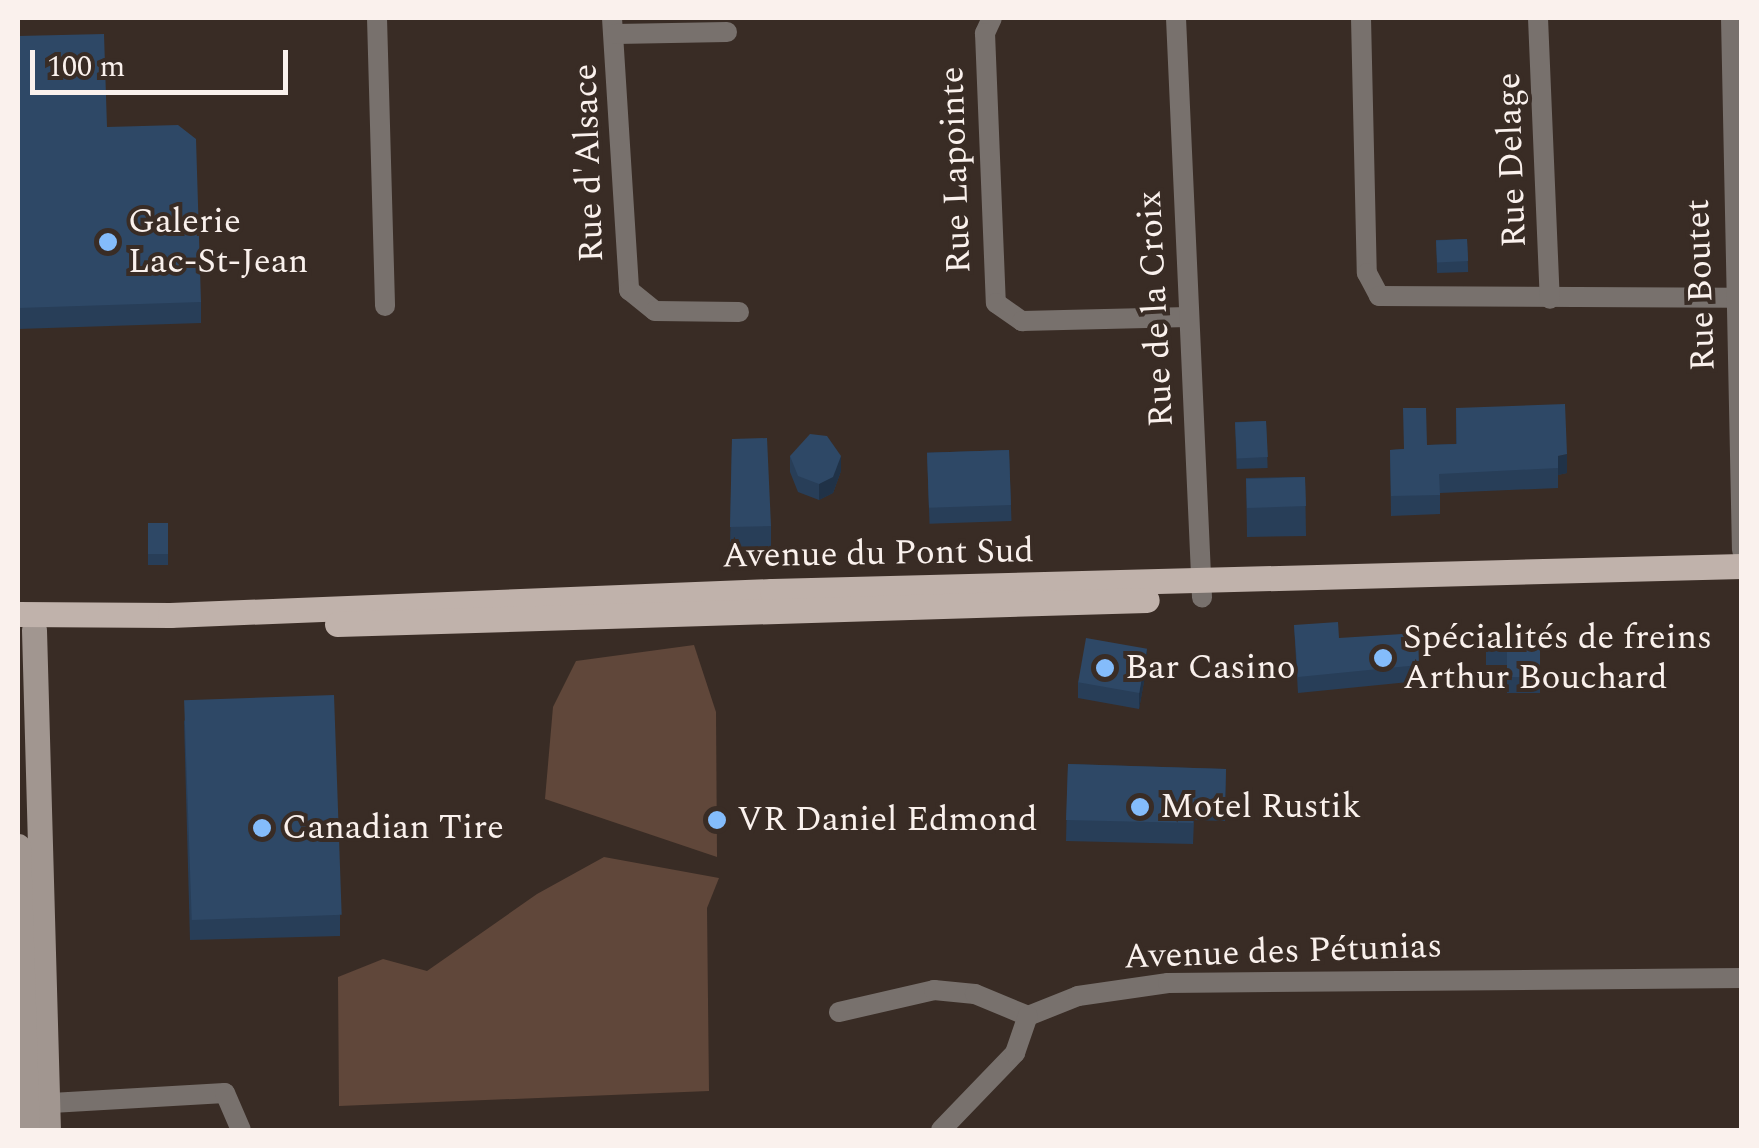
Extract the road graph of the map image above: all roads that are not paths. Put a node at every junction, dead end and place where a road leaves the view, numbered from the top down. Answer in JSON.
{"nodes":[{"id":1,"x":376,"y":18,"type":"edge"},
{"id":2,"x":992,"y":18,"type":"edge"},
{"id":3,"x":1176,"y":18,"type":"edge"},
{"id":4,"x":1361,"y":18,"type":"edge"},
{"id":5,"x":1538,"y":18,"type":"edge"},
{"id":6,"x":1730,"y":18,"type":"edge"},
{"id":7,"x":614,"y":26,"type":"edge"},
{"id":8,"x":727,"y":32,"type":"dead end"},
{"id":9,"x":1734,"y":298,"type":"junction"},
{"id":10,"x":1550,"y":300,"type":"junction"},
{"id":11,"x":385,"y":306,"type":"dead end"},
{"id":12,"x":738,"y":312,"type":"dead end"},
{"id":13,"x":1188,"y":317,"type":"junction"},
{"id":14,"x":1742,"y":550,"type":"edge"},
{"id":15,"x":1742,"y":566,"type":"edge"},
{"id":16,"x":1741,"y":580,"type":"edge"},
{"id":17,"x":1202,"y":590,"type":"junction"},
{"id":18,"x":23,"y":625,"type":"edge"},
{"id":19,"x":18,"y":846,"type":"edge"},
{"id":20,"x":1742,"y":978,"type":"edge"},
{"id":21,"x":839,"y":1012,"type":"dead end"},
{"id":22,"x":1028,"y":1016,"type":"junction"},
{"id":23,"x":33,"y":1113,"type":"edge"},
{"id":24,"x":48,"y":1130,"type":"edge"},
{"id":25,"x":241,"y":1130,"type":"edge"},
{"id":26,"x":941,"y":1130,"type":"edge"}],
"edges":[{"from":1,"to":11,"type":"street"},
{"from":2,"to":13,"type":"street","name":"Rue Lapointe"},
{"from":3,"to":13,"type":"street","name":"Rue de la Croix"},
{"from":4,"to":10,"type":"street"},
{"from":5,"to":10,"type":"street","name":"Rue Delage"},
{"from":6,"to":9,"type":"street","name":"Rue Boutet"},
{"from":7,"to":8,"type":"street","name":"Rue d'Alsace"},
{"from":7,"to":12,"type":"street","name":"Rue d'Alsace"},
{"from":9,"to":10,"type":"street"},
{"from":9,"to":14,"type":"street","name":"Rue Boutet"},
{"from":13,"to":17,"type":"street","name":"Rue de la Croix"},
{"from":15,"to":17,"type":"main road","name":"Avenue du Pont Sud"},
{"from":16,"to":17,"type":"main road","name":"Avenue du Pont Sud"},
{"from":17,"to":18,"type":"main road","name":"Avenue du Pont Sud"},
{"from":18,"to":23,"type":"street"},
{"from":19,"to":23,"type":"street"},
{"from":20,"to":22,"type":"street","name":"Avenue des Pétunias"},
{"from":21,"to":22,"type":"street"},
{"from":22,"to":26,"type":"street"},
{"from":23,"to":24,"type":"street"},
{"from":23,"to":25,"type":"street"}]}
